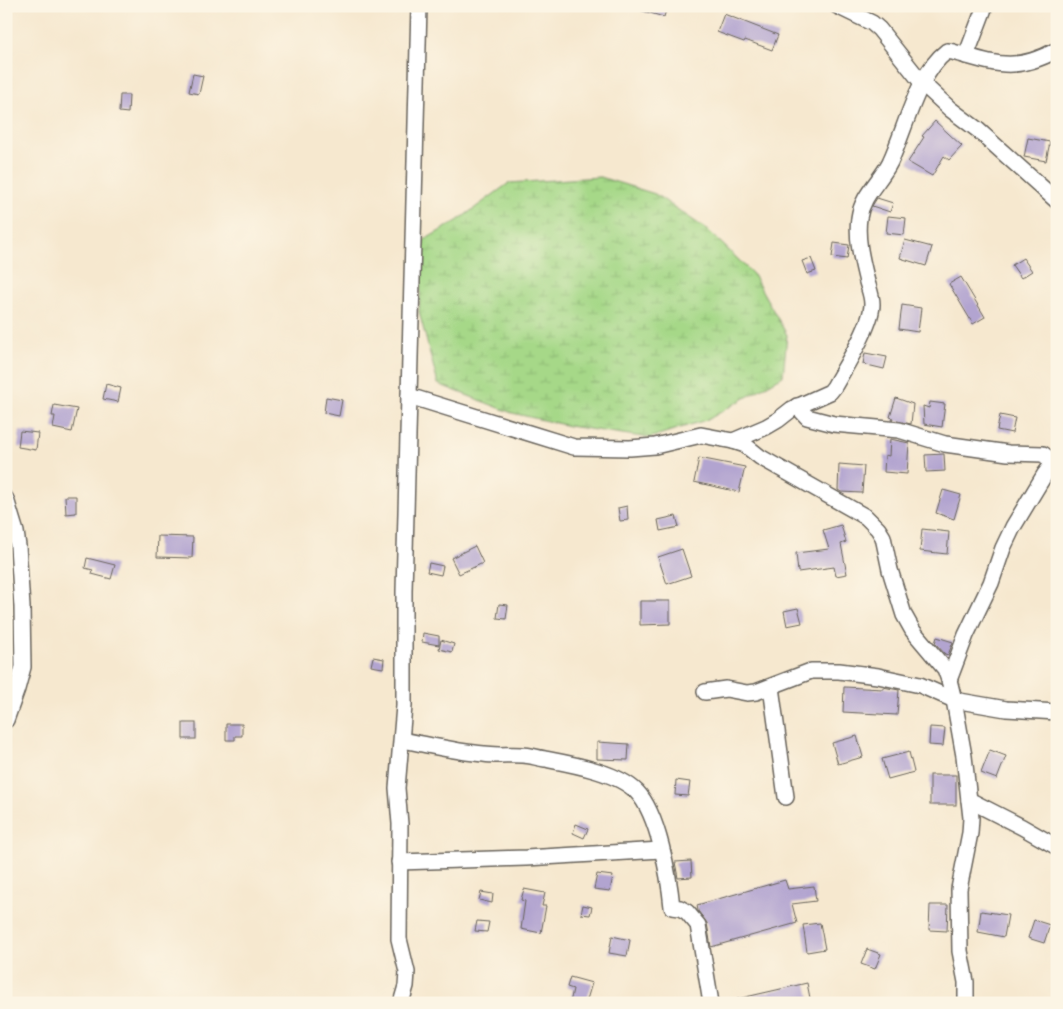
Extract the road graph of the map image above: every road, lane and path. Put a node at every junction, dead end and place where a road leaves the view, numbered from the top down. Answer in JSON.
{"nodes":[{"id":1,"x":419,"y":6,"type":"edge"},
{"id":2,"x":837,"y":6,"type":"edge"},
{"id":3,"x":985,"y":6,"type":"edge"},
{"id":4,"x":1057,"y":50,"type":"edge"},
{"id":5,"x":966,"y":56,"type":"junction"},
{"id":6,"x":922,"y":83,"type":"junction"},
{"id":7,"x":1057,"y":201,"type":"edge"},
{"id":8,"x":409,"y":396,"type":"junction"},
{"id":9,"x":796,"y":406,"type":"junction"},
{"id":10,"x":734,"y":441,"type":"junction"},
{"id":11,"x":1056,"y":462,"type":"edge"},
{"id":12,"x":6,"y":499,"type":"edge"},
{"id":13,"x":949,"y":680,"type":"junction"},
{"id":14,"x":771,"y":687,"type":"junction"},
{"id":15,"x":705,"y":692,"type":"dead end"},
{"id":16,"x":954,"y":700,"type":"junction"},
{"id":17,"x":1057,"y":712,"type":"edge"},
{"id":18,"x":6,"y":720,"type":"edge"},
{"id":19,"x":402,"y":740,"type":"junction"},
{"id":20,"x":786,"y":797,"type":"dead end"},
{"id":21,"x":969,"y":800,"type":"junction"},
{"id":22,"x":1057,"y":847,"type":"edge"},
{"id":23,"x":661,"y":850,"type":"junction"},
{"id":24,"x":398,"y":862,"type":"junction"},
{"id":25,"x":401,"y":1003,"type":"edge"},
{"id":26,"x":711,"y":1003,"type":"edge"},
{"id":27,"x":966,"y":1003,"type":"edge"}],
"edges":[{"from":1,"to":8,"type":"street"},
{"from":2,"to":6,"type":"street"},
{"from":3,"to":5,"type":"street"},
{"from":4,"to":5,"type":"street"},
{"from":5,"to":6,"type":"street"},
{"from":6,"to":7,"type":"street"},
{"from":6,"to":9,"type":"street"},
{"from":8,"to":10,"type":"street"},
{"from":8,"to":19,"type":"street"},
{"from":9,"to":10,"type":"street"},
{"from":9,"to":11,"type":"street"},
{"from":10,"to":13,"type":"street"},
{"from":11,"to":13,"type":"street"},
{"from":12,"to":18,"type":"street"},
{"from":13,"to":16,"type":"street"},
{"from":14,"to":15,"type":"street"},
{"from":14,"to":16,"type":"street"},
{"from":14,"to":20,"type":"street"},
{"from":16,"to":17,"type":"street"},
{"from":16,"to":21,"type":"street"},
{"from":19,"to":23,"type":"street"},
{"from":19,"to":24,"type":"street"},
{"from":21,"to":22,"type":"street"},
{"from":21,"to":27,"type":"street"},
{"from":23,"to":24,"type":"street"},
{"from":23,"to":26,"type":"street"},
{"from":24,"to":25,"type":"street"}]}
